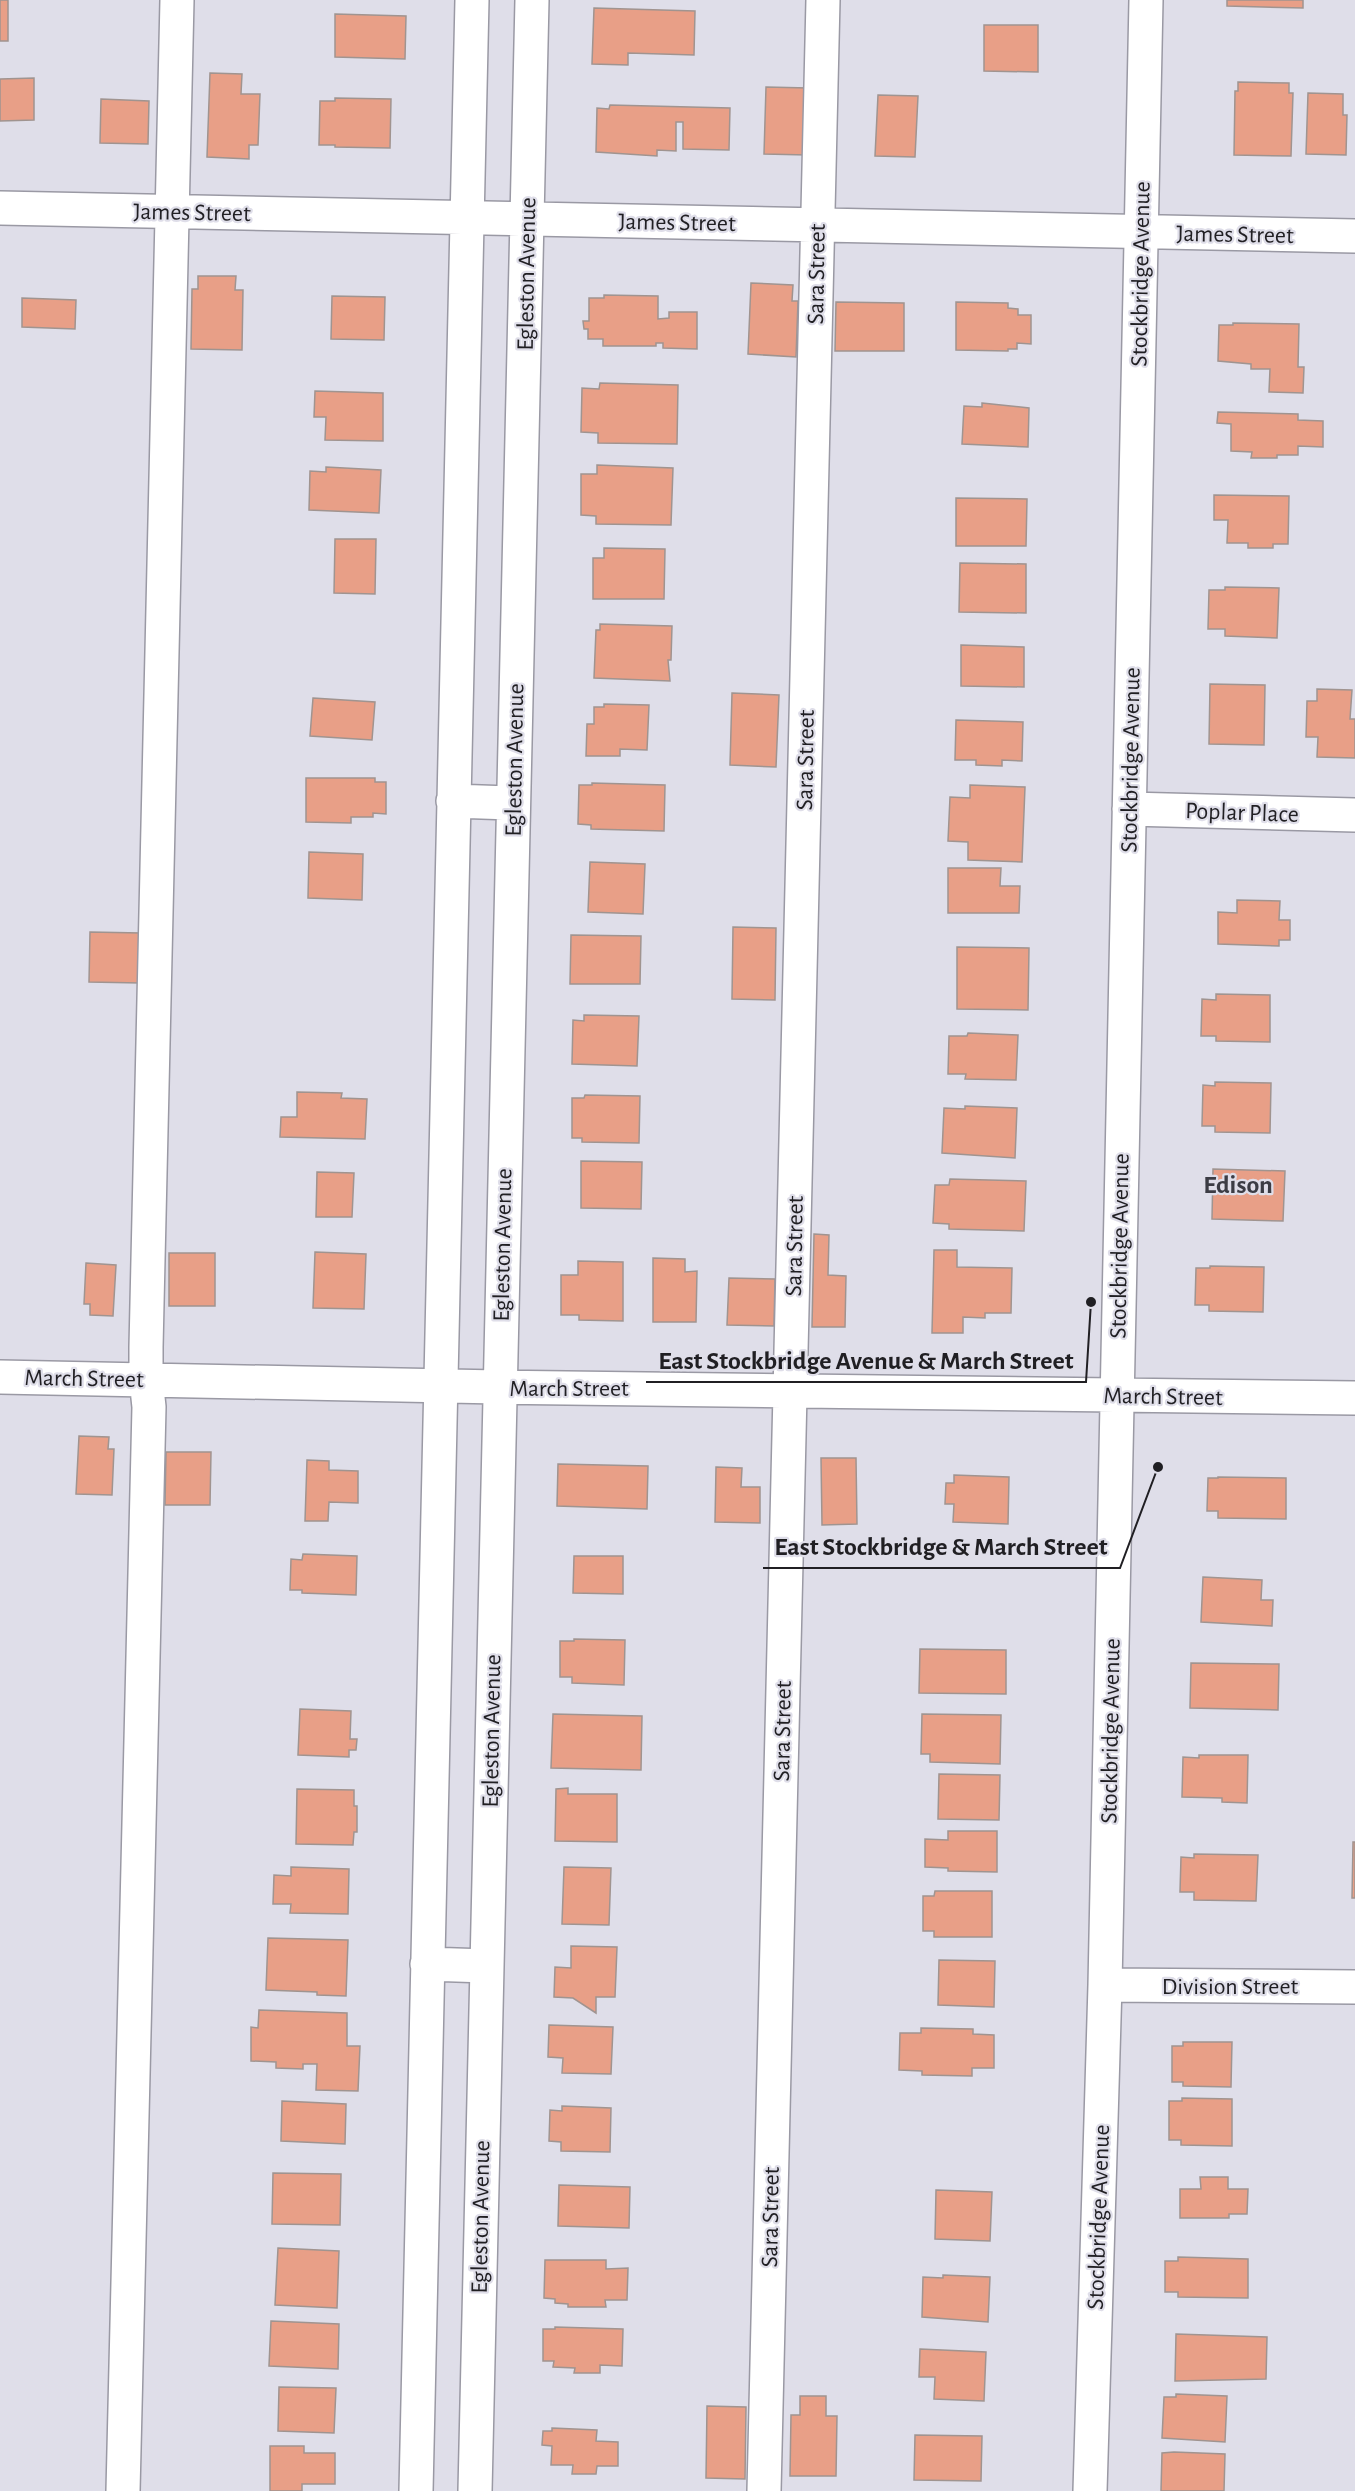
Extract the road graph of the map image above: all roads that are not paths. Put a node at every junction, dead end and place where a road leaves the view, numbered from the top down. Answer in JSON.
{"nodes":[{"id":1,"x":177,"y":0,"type":"edge"},
{"id":2,"x":472,"y":0,"type":"edge"},
{"id":3,"x":532,"y":0,"type":"edge"},
{"id":4,"x":823,"y":0,"type":"edge"},
{"id":5,"x":1146,"y":0,"type":"edge"},
{"id":6,"x":0,"y":208,"type":"edge"},
{"id":7,"x":171,"y":212,"type":"junction"},
{"id":8,"x":467,"y":218,"type":"junction"},
{"id":9,"x":527,"y":219,"type":"junction"},
{"id":10,"x":817,"y":225,"type":"junction"},
{"id":11,"x":1140,"y":232,"type":"junction"},
{"id":12,"x":1355,"y":236,"type":"edge"},
{"id":13,"x":453,"y":801,"type":"junction"},
{"id":14,"x":513,"y":804,"type":"junction"},
{"id":15,"x":1129,"y":808,"type":"junction"},
{"id":16,"x":1355,"y":815,"type":"edge"},
{"id":17,"x":0,"y":1377,"type":"edge"},
{"id":18,"x":146,"y":1379,"type":"junction"},
{"id":19,"x":440,"y":1385,"type":"junction"},
{"id":20,"x":498,"y":1387,"type":"junction"},
{"id":21,"x":791,"y":1389,"type":"junction"},
{"id":22,"x":1116,"y":1396,"type":"junction"},
{"id":23,"x":1355,"y":1398,"type":"edge"},
{"id":24,"x":427,"y":1964,"type":"junction"},
{"id":25,"x":486,"y":1966,"type":"junction"},
{"id":26,"x":1105,"y":1986,"type":"junction"},
{"id":27,"x":1355,"y":1987,"type":"edge"},
{"id":28,"x":123,"y":2491,"type":"edge"},
{"id":29,"x":416,"y":2491,"type":"edge"},
{"id":30,"x":475,"y":2491,"type":"edge"},
{"id":31,"x":764,"y":2491,"type":"edge"},
{"id":32,"x":1090,"y":2491,"type":"edge"}],
"edges":[{"from":1,"to":7,"type":"street"},
{"from":2,"to":8,"type":"street"},
{"from":3,"to":9,"type":"street","name":"Egleston Avenue"},
{"from":4,"to":10,"type":"street","name":"Sara Street"},
{"from":5,"to":11,"type":"street","name":"Stockbridge Avenue"},
{"from":6,"to":7,"type":"street","name":"James Street"},
{"from":7,"to":8,"type":"street","name":"James Street"},
{"from":7,"to":18,"type":"street"},
{"from":8,"to":9,"type":"street","name":"James Street"},
{"from":8,"to":13,"type":"street"},
{"from":9,"to":10,"type":"street","name":"James Street"},
{"from":9,"to":14,"type":"street","name":"Egleston Avenue"},
{"from":10,"to":11,"type":"street","name":"James Street"},
{"from":10,"to":21,"type":"street","name":"Sara Street"},
{"from":11,"to":12,"type":"street","name":"James Street"},
{"from":11,"to":15,"type":"street","name":"Stockbridge Avenue"},
{"from":13,"to":14,"type":"street"},
{"from":13,"to":19,"type":"street"},
{"from":14,"to":20,"type":"street","name":"Egleston Avenue"},
{"from":15,"to":16,"type":"street","name":"Poplar Place"},
{"from":15,"to":22,"type":"street","name":"Stockbridge Avenue"},
{"from":17,"to":18,"type":"street","name":"March Street"},
{"from":18,"to":19,"type":"street","name":"March Street"},
{"from":18,"to":28,"type":"street"},
{"from":19,"to":20,"type":"street","name":"March Street"},
{"from":19,"to":24,"type":"street"},
{"from":20,"to":21,"type":"street","name":"March Street"},
{"from":20,"to":25,"type":"street","name":"Egleston Avenue"},
{"from":21,"to":22,"type":"street","name":"March Street"},
{"from":21,"to":31,"type":"street","name":"Sara Street"},
{"from":22,"to":23,"type":"street","name":"March Street"},
{"from":22,"to":26,"type":"street","name":"Stockbridge Avenue"},
{"from":24,"to":25,"type":"street"},
{"from":24,"to":29,"type":"street"},
{"from":25,"to":30,"type":"street","name":"Egleston Avenue"},
{"from":26,"to":27,"type":"street","name":"Division Street"},
{"from":26,"to":32,"type":"street","name":"Stockbridge Avenue"}]}
